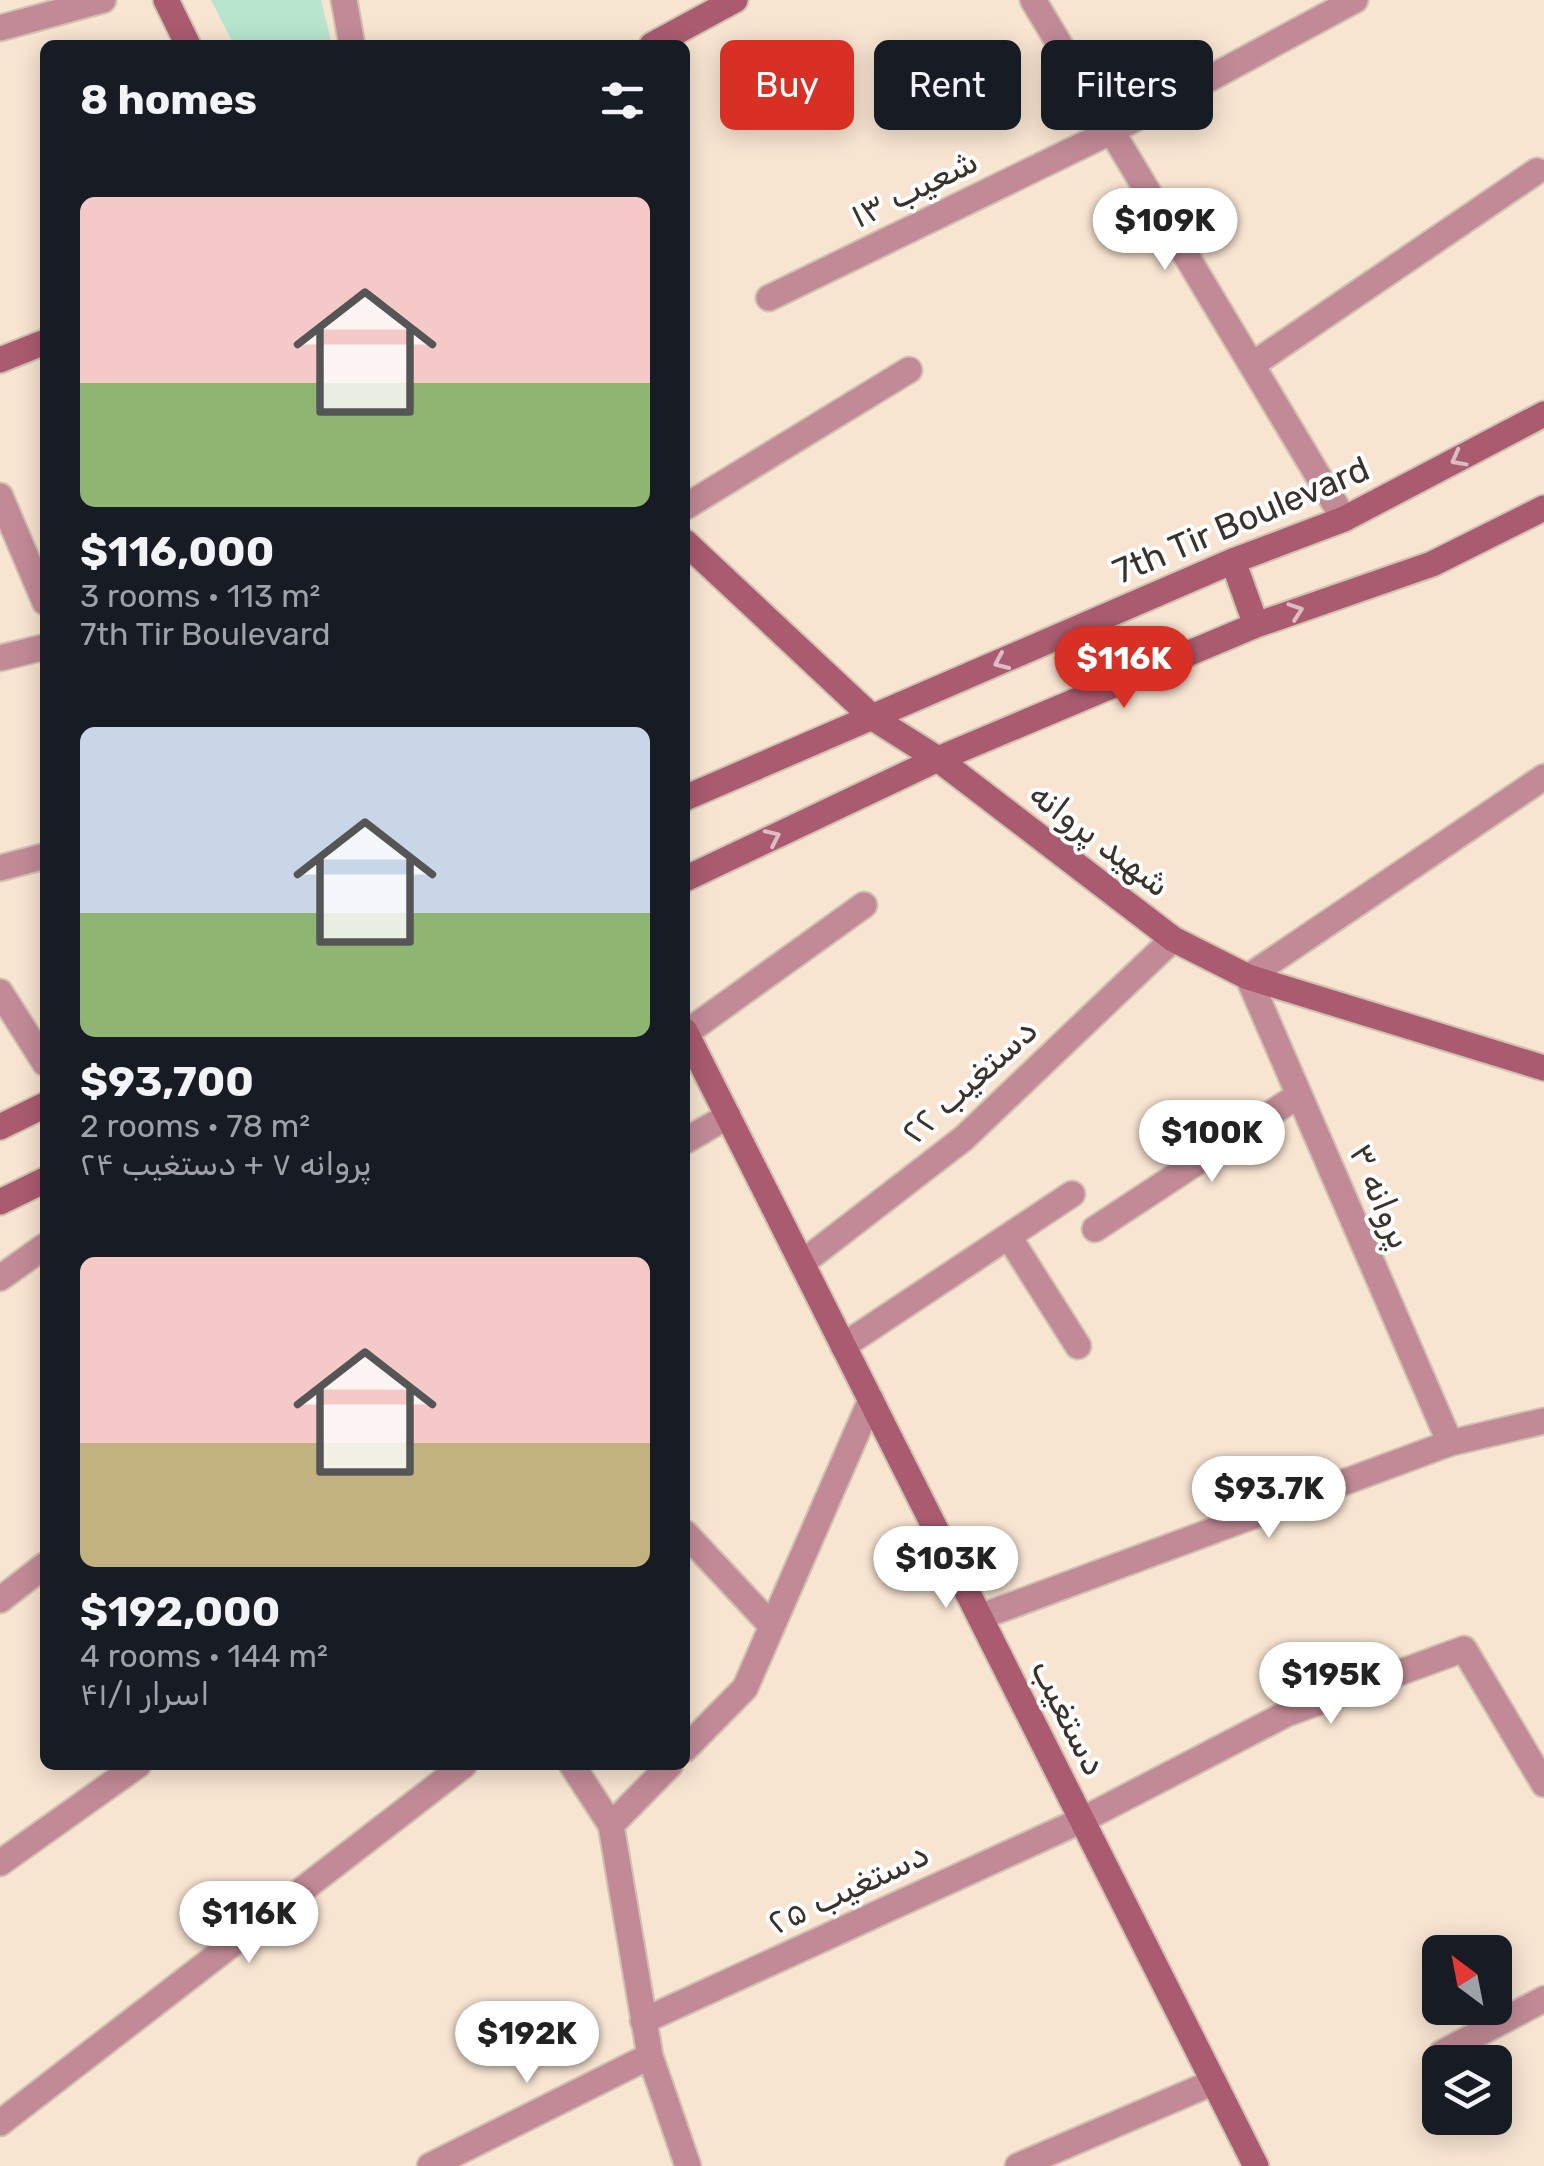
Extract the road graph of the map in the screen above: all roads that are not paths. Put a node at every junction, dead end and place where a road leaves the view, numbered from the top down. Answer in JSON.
{"nodes":[{"id":1,"x":103,"y":0,"type":"edge"},
{"id":2,"x":166,"y":0,"type":"edge"},
{"id":3,"x":344,"y":0,"type":"edge"},
{"id":4,"x":735,"y":0,"type":"edge"},
{"id":5,"x":1033,"y":0,"type":"edge"},
{"id":6,"x":1354,"y":0,"type":"edge"},
{"id":7,"x":0,"y":28,"type":"edge"},
{"id":8,"x":186,"y":40,"type":"edge"},
{"id":9,"x":351,"y":40,"type":"edge"},
{"id":10,"x":661,"y":40,"type":"edge"},
{"id":11,"x":1112,"y":131,"type":"junction"},
{"id":12,"x":1537,"y":171,"type":"dead end"},
{"id":13,"x":769,"y":298,"type":"dead end"},
{"id":14,"x":40,"y":344,"type":"edge"},
{"id":15,"x":0,"y":360,"type":"edge"},
{"id":16,"x":1252,"y":365,"type":"junction"},
{"id":17,"x":909,"y":370,"type":"dead end"},
{"id":18,"x":1544,"y":414,"type":"edge"},
{"id":19,"x":0,"y":496,"type":"edge"},
{"id":20,"x":690,"y":504,"type":"edge"},
{"id":21,"x":1544,"y":508,"type":"edge"},
{"id":22,"x":1344,"y":519,"type":"junction"},
{"id":23,"x":690,"y":547,"type":"edge"},
{"id":24,"x":1233,"y":562,"type":"junction"},
{"id":25,"x":40,"y":590,"type":"edge"},
{"id":26,"x":1256,"y":625,"type":"junction"},
{"id":27,"x":40,"y":647,"type":"edge"},
{"id":28,"x":0,"y":658,"type":"edge"},
{"id":29,"x":873,"y":718,"type":"junction"},
{"id":30,"x":938,"y":760,"type":"junction"},
{"id":31,"x":1544,"y":777,"type":"edge"},
{"id":32,"x":690,"y":796,"type":"edge"},
{"id":33,"x":40,"y":857,"type":"edge"},
{"id":34,"x":0,"y":868,"type":"edge"},
{"id":35,"x":690,"y":877,"type":"edge"},
{"id":36,"x":864,"y":905,"type":"dead end"},
{"id":37,"x":1174,"y":939,"type":"junction"},
{"id":38,"x":1248,"y":977,"type":"junction"},
{"id":39,"x":0,"y":992,"type":"edge"},
{"id":40,"x":690,"y":1029,"type":"edge"},
{"id":41,"x":690,"y":1040,"type":"edge"},
{"id":42,"x":40,"y":1055,"type":"edge"},
{"id":43,"x":1544,"y":1068,"type":"edge"},
{"id":44,"x":1299,"y":1094,"type":"junction"},
{"id":45,"x":40,"y":1108,"type":"edge"},
{"id":46,"x":728,"y":1116,"type":"junction"},
{"id":47,"x":0,"y":1128,"type":"edge"},
{"id":48,"x":690,"y":1138,"type":"edge"},
{"id":49,"x":39,"y":1189,"type":"edge"},
{"id":50,"x":1072,"y":1194,"type":"dead end"},
{"id":51,"x":0,"y":1202,"type":"edge"},
{"id":52,"x":1095,"y":1228,"type":"dead end"},
{"id":53,"x":1009,"y":1237,"type":"junction"},
{"id":54,"x":40,"y":1250,"type":"edge"},
{"id":55,"x":802,"y":1263,"type":"junction"},
{"id":56,"x":0,"y":1278,"type":"edge"},
{"id":57,"x":844,"y":1346,"type":"junction"},
{"id":58,"x":1078,"y":1346,"type":"dead end"},
{"id":59,"x":871,"y":1400,"type":"junction"},
{"id":60,"x":1544,"y":1422,"type":"edge"},
{"id":61,"x":1450,"y":1444,"type":"junction"},
{"id":62,"x":690,"y":1539,"type":"edge"},
{"id":63,"x":40,"y":1568,"type":"edge"},
{"id":64,"x":0,"y":1600,"type":"edge"},
{"id":65,"x":980,"y":1617,"type":"junction"},
{"id":66,"x":771,"y":1625,"type":"junction"},
{"id":67,"x":690,"y":1744,"type":"edge"},
{"id":68,"x":131,"y":1770,"type":"edge"},
{"id":69,"x":458,"y":1770,"type":"edge"},
{"id":70,"x":575,"y":1770,"type":"edge"},
{"id":71,"x":665,"y":1770,"type":"edge"},
{"id":72,"x":1544,"y":1784,"type":"edge"},
{"id":73,"x":1082,"y":1820,"type":"junction"},
{"id":74,"x":611,"y":1825,"type":"junction"},
{"id":75,"x":0,"y":1863,"type":"edge"},
{"id":76,"x":1544,"y":1999,"type":"edge"},
{"id":77,"x":643,"y":2021,"type":"junction"},
{"id":78,"x":1455,"y":2045,"type":"edge"},
{"id":79,"x":650,"y":2056,"type":"junction"},
{"id":80,"x":1214,"y":2082,"type":"junction"},
{"id":81,"x":0,"y":2123,"type":"edge"},
{"id":82,"x":430,"y":2166,"type":"edge"},
{"id":83,"x":688,"y":2166,"type":"edge"},
{"id":84,"x":1018,"y":2166,"type":"edge"},
{"id":85,"x":1256,"y":2166,"type":"edge"}],
"edges":[{"from":1,"to":7,"type":"street"},
{"from":2,"to":8,"type":"main road"},
{"from":3,"to":9,"type":"street"},
{"from":4,"to":10,"type":"main road"},
{"from":5,"to":11,"type":"street"},
{"from":6,"to":11,"type":"street","name":"شعیب ۱۳"},
{"from":11,"to":13,"type":"street","name":"شعیب ۱۳"},
{"from":11,"to":16,"type":"street"},
{"from":12,"to":16,"type":"street"},
{"from":14,"to":15,"type":"main road"},
{"from":16,"to":22,"type":"street"},
{"from":17,"to":20,"type":"street"},
{"from":18,"to":22,"type":"main road","name":"7th Tir Boulevard","one_way":true},
{"from":19,"to":25,"type":"street"},
{"from":26,"to":21,"type":"main road","one_way":true},
{"from":22,"to":24,"type":"main road","name":"7th Tir Boulevard"},
{"from":23,"to":29,"type":"main road","name":"شهید پروانه"},
{"from":24,"to":26,"type":"main road"},
{"from":24,"to":29,"type":"main road","name":"7th Tir Boulevard","one_way":true},
{"from":26,"to":30,"type":"main road"},
{"from":27,"to":28,"type":"street"},
{"from":29,"to":30,"type":"main road","name":"شهید پروانه"},
{"from":29,"to":32,"type":"main road","name":"7th Tir Boulevard"},
{"from":35,"to":30,"type":"main road","one_way":true},
{"from":30,"to":37,"type":"main road","name":"شهید پروانه"},
{"from":31,"to":38,"type":"street"},
{"from":33,"to":34,"type":"street"},
{"from":36,"to":40,"type":"street"},
{"from":37,"to":38,"type":"main road","name":"شهید پروانه"},
{"from":37,"to":55,"type":"street","name":"دستغیب ۲۲"},
{"from":38,"to":43,"type":"main road","name":"شهید پروانه"},
{"from":38,"to":44,"type":"street","name":"پروانه ۳"},
{"from":39,"to":42,"type":"street"},
{"from":41,"to":46,"type":"main road","name":"دستغیب"},
{"from":44,"to":52,"type":"street"},
{"from":44,"to":61,"type":"street","name":"پروانه ۳"},
{"from":45,"to":47,"type":"main road"},
{"from":46,"to":48,"type":"street"},
{"from":46,"to":55,"type":"main road","name":"دستغیب"},
{"from":49,"to":51,"type":"main road"},
{"from":50,"to":53,"type":"street"},
{"from":53,"to":57,"type":"street"},
{"from":53,"to":58,"type":"street"},
{"from":54,"to":56,"type":"street"},
{"from":55,"to":57,"type":"main road","name":"دستغیب"},
{"from":57,"to":59,"type":"main road","name":"دستغیب"},
{"from":59,"to":65,"type":"main road","name":"دستغیب"},
{"from":59,"to":66,"type":"street"},
{"from":60,"to":61,"type":"street"},
{"from":61,"to":65,"type":"street"},
{"from":62,"to":66,"type":"street"},
{"from":63,"to":64,"type":"street"},
{"from":65,"to":73,"type":"main road","name":"دستغیب"},
{"from":66,"to":67,"type":"street"},
{"from":68,"to":75,"type":"street"},
{"from":69,"to":81,"type":"street"},
{"from":70,"to":74,"type":"street"},
{"from":71,"to":74,"type":"street"},
{"from":72,"to":73,"type":"street","name":"دستغیب ۲۵"},
{"from":73,"to":77,"type":"street","name":"دستغیب ۲۵"},
{"from":73,"to":80,"type":"main road","name":"دستغیب"},
{"from":74,"to":77,"type":"street"},
{"from":76,"to":78,"type":"street"},
{"from":77,"to":79,"type":"street"},
{"from":79,"to":82,"type":"street"},
{"from":79,"to":83,"type":"street"},
{"from":80,"to":84,"type":"street"},
{"from":80,"to":85,"type":"main road","name":"دستغیب"}]}
